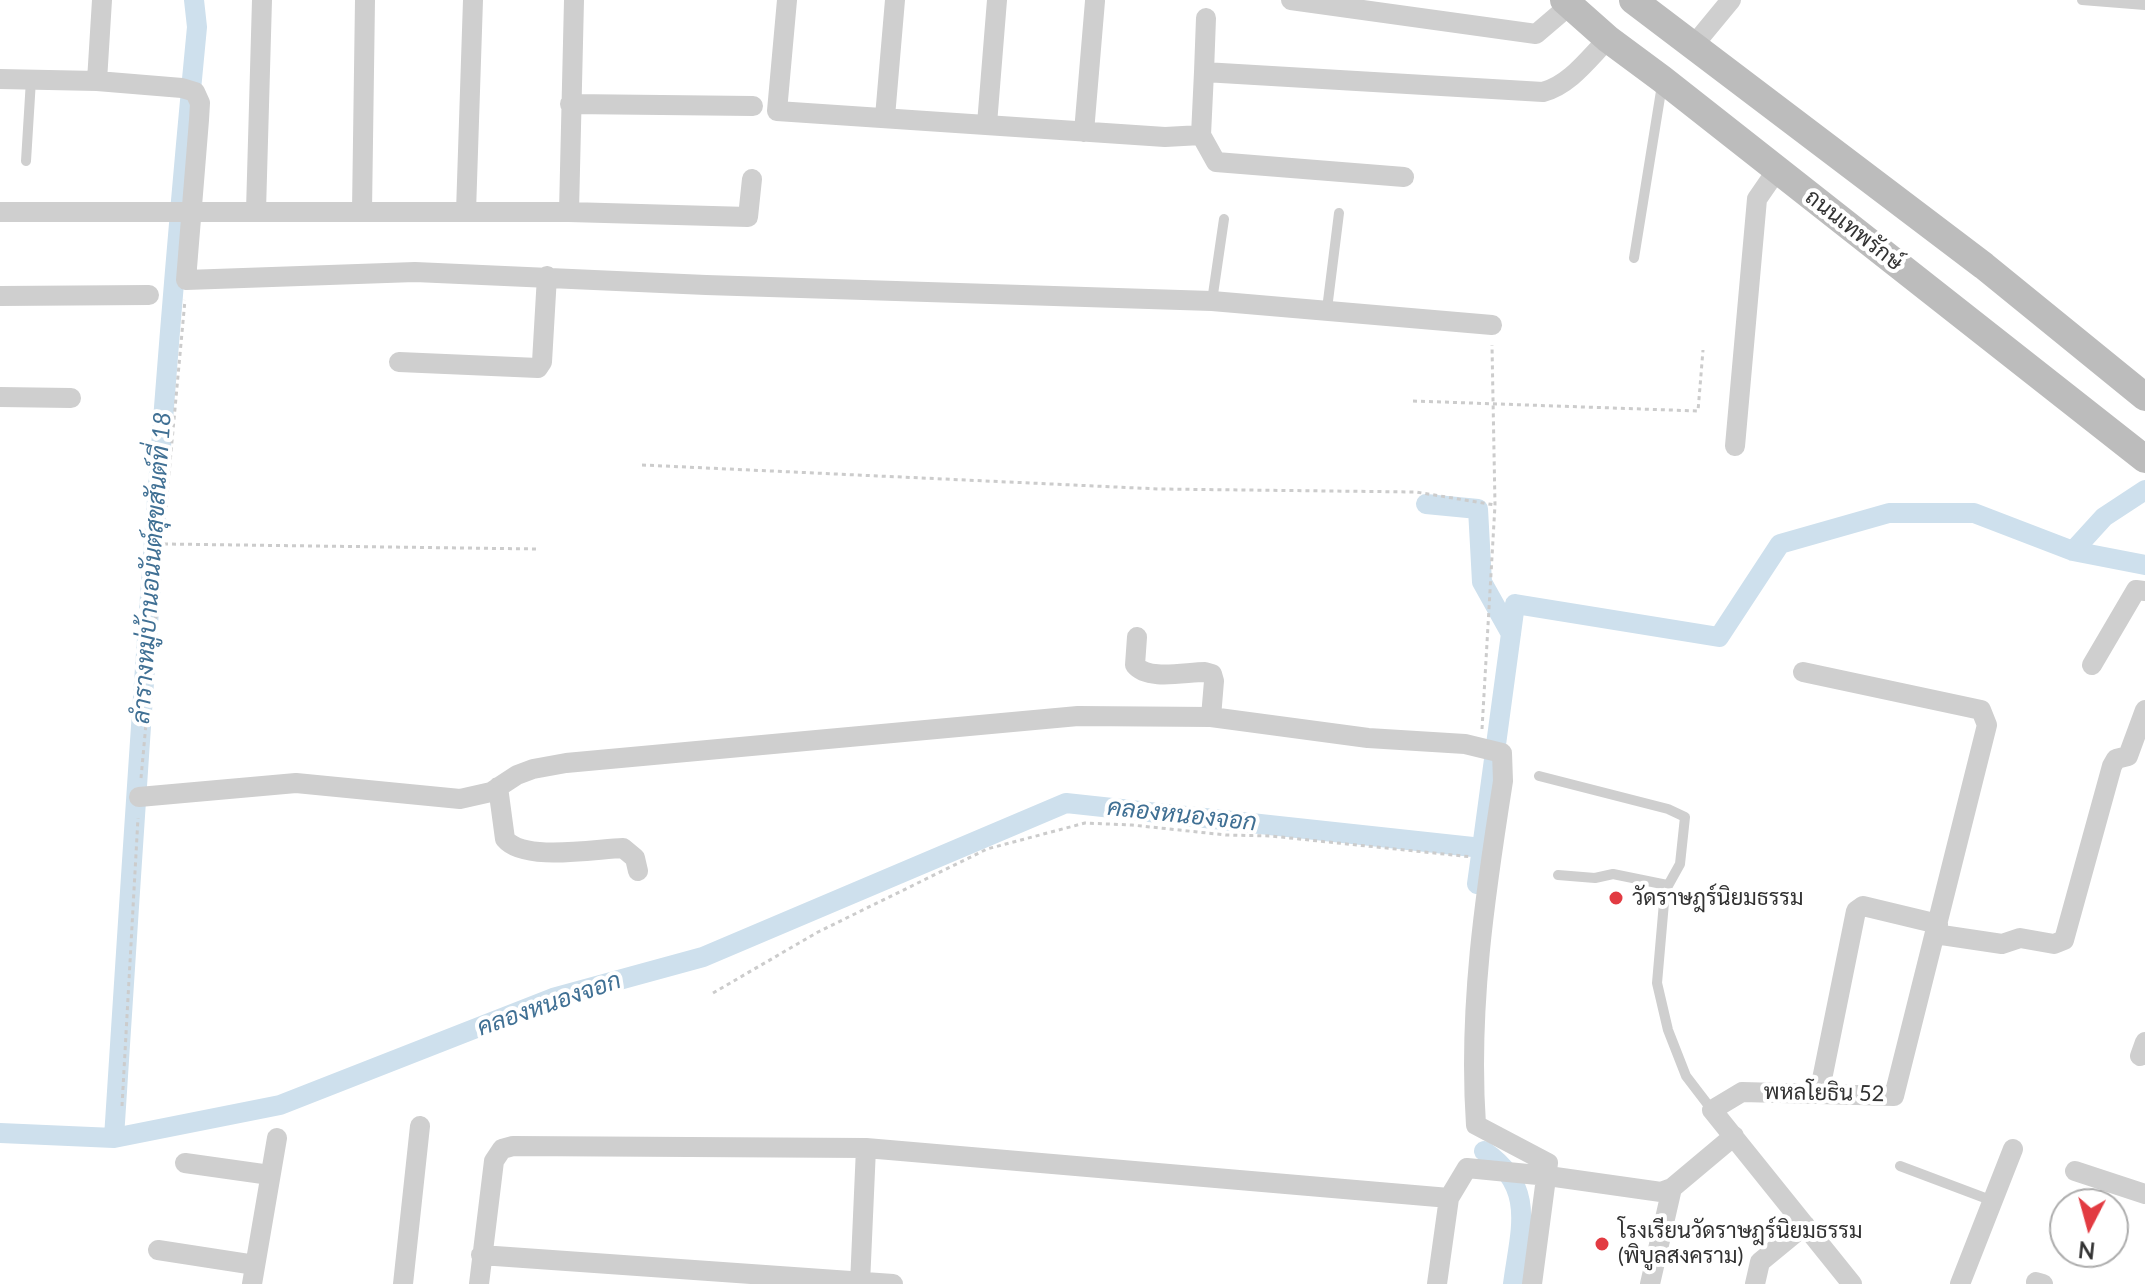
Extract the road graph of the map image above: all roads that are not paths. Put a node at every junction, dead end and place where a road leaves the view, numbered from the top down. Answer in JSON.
{"nodes":[{"id":1,"x":102,"y":0,"type":"edge"},
{"id":2,"x":262,"y":0,"type":"edge"},
{"id":3,"x":365,"y":0,"type":"edge"},
{"id":4,"x":473,"y":0,"type":"edge"},
{"id":5,"x":574,"y":0,"type":"edge"},
{"id":6,"x":787,"y":0,"type":"edge"},
{"id":7,"x":895,"y":0,"type":"edge"},
{"id":8,"x":997,"y":0,"type":"edge"},
{"id":9,"x":1291,"y":0,"type":"edge"},
{"id":10,"x":1633,"y":0,"type":"edge"},
{"id":11,"x":1731,"y":0,"type":"edge"},
{"id":12,"x":2082,"y":0,"type":"edge"},
{"id":13,"x":1095,"y":1,"type":"edge"},
{"id":14,"x":1567,"y":2,"type":"edge"},
{"id":15,"x":2145,"y":5,"type":"edge"},
{"id":16,"x":1206,"y":18,"type":"dead end"},
{"id":17,"x":1608,"y":39,"type":"junction"},
{"id":18,"x":1693,"y":46,"type":"junction"},
{"id":19,"x":1204,"y":72,"type":"junction"},
{"id":20,"x":0,"y":79,"type":"edge"},
{"id":21,"x":1662,"y":79,"type":"junction"},
{"id":22,"x":31,"y":80,"type":"junction"},
{"id":23,"x":97,"y":81,"type":"junction"},
{"id":24,"x":570,"y":104,"type":"junction"},
{"id":25,"x":753,"y":106,"type":"dead end"},
{"id":26,"x":885,"y":117,"type":"junction"},
{"id":27,"x":987,"y":124,"type":"junction"},
{"id":28,"x":1084,"y":132,"type":"junction"},
{"id":29,"x":1201,"y":135,"type":"junction"},
{"id":30,"x":26,"y":161,"type":"dead end"},
{"id":31,"x":1777,"y":170,"type":"junction"},
{"id":32,"x":1404,"y":177,"type":"dead end"},
{"id":33,"x":752,"y":179,"type":"dead end"},
{"id":34,"x":182,"y":210,"type":"junction"},
{"id":35,"x":256,"y":211,"type":"junction"},
{"id":36,"x":362,"y":211,"type":"junction"},
{"id":37,"x":0,"y":212,"type":"edge"},
{"id":38,"x":466,"y":212,"type":"junction"},
{"id":39,"x":569,"y":212,"type":"junction"},
{"id":40,"x":1339,"y":213,"type":"dead end"},
{"id":41,"x":1224,"y":219,"type":"dead end"},
{"id":42,"x":1634,"y":258,"type":"dead end"},
{"id":43,"x":547,"y":276,"type":"junction"},
{"id":44,"x":149,"y":295,"type":"dead end"},
{"id":45,"x":0,"y":296,"type":"edge"},
{"id":46,"x":1212,"y":301,"type":"junction"},
{"id":47,"x":1327,"y":309,"type":"junction"},
{"id":48,"x":1492,"y":325,"type":"road end"},
{"id":49,"x":399,"y":362,"type":"dead end"},
{"id":50,"x":0,"y":397,"type":"edge"},
{"id":51,"x":2145,"y":397,"type":"edge"},
{"id":52,"x":71,"y":398,"type":"dead end"},
{"id":53,"x":1735,"y":446,"type":"dead end"},
{"id":54,"x":2136,"y":452,"type":"edge"},
{"id":55,"x":2145,"y":591,"type":"edge"},
{"id":56,"x":1137,"y":637,"type":"dead end"},
{"id":57,"x":2092,"y":665,"type":"dead end"},
{"id":58,"x":1803,"y":672,"type":"dead end"},
{"id":59,"x":2145,"y":710,"type":"edge"},
{"id":60,"x":1211,"y":717,"type":"junction"},
{"id":61,"x":1539,"y":776,"type":"dead end"},
{"id":62,"x":498,"y":787,"type":"junction"},
{"id":63,"x":139,"y":797,"type":"road end"},
{"id":64,"x":638,"y":871,"type":"dead end"},
{"id":65,"x":1558,"y":875,"type":"dead end"},
{"id":66,"x":1667,"y":885,"type":"junction"},
{"id":67,"x":1936,"y":929,"type":"junction"},
{"id":68,"x":1819,"y":1094,"type":"junction"},
{"id":69,"x":1712,"y":1110,"type":"junction"},
{"id":70,"x":420,"y":1126,"type":"dead end"},
{"id":71,"x":1734,"y":1136,"type":"junction"},
{"id":72,"x":277,"y":1138,"type":"dead end"},
{"id":73,"x":866,"y":1148,"type":"junction"},
{"id":74,"x":2013,"y":1149,"type":"dead end"},
{"id":75,"x":185,"y":1163,"type":"dead end"},
{"id":76,"x":1900,"y":1166,"type":"dead end"},
{"id":77,"x":2075,"y":1171,"type":"dead end"},
{"id":78,"x":270,"y":1175,"type":"junction"},
{"id":79,"x":1544,"y":1175,"type":"junction"},
{"id":80,"x":1672,"y":1188,"type":"junction"},
{"id":81,"x":2145,"y":1194,"type":"edge"},
{"id":82,"x":1449,"y":1198,"type":"junction"},
{"id":83,"x":1993,"y":1201,"type":"junction"},
{"id":84,"x":1805,"y":1225,"type":"junction"},
{"id":85,"x":158,"y":1250,"type":"dead end"},
{"id":86,"x":481,"y":1255,"type":"junction"},
{"id":87,"x":254,"y":1274,"type":"edge"},
{"id":88,"x":860,"y":1283,"type":"edge"},
{"id":89,"x":403,"y":1284,"type":"edge"},
{"id":90,"x":479,"y":1284,"type":"edge"},
{"id":91,"x":893,"y":1284,"type":"edge"},
{"id":92,"x":1437,"y":1284,"type":"edge"},
{"id":93,"x":1532,"y":1284,"type":"edge"},
{"id":94,"x":1650,"y":1284,"type":"edge"},
{"id":95,"x":1755,"y":1284,"type":"edge"},
{"id":96,"x":1852,"y":1284,"type":"edge"},
{"id":97,"x":1960,"y":1284,"type":"edge"}],
"edges":[{"from":1,"to":23,"type":"street"},
{"from":2,"to":35,"type":"street"},
{"from":3,"to":36,"type":"street"},
{"from":4,"to":38,"type":"street"},
{"from":5,"to":24,"type":"street"},
{"from":6,"to":26,"type":"street"},
{"from":7,"to":26,"type":"street"},
{"from":8,"to":27,"type":"street"},
{"from":9,"to":14,"type":"street"},
{"from":10,"to":18,"type":"main road"},
{"from":11,"to":18,"type":"street"},
{"from":12,"to":15,"type":"lane"},
{"from":13,"to":28,"type":"street"},
{"from":14,"to":17,"type":"main road","name":"ถนนเทพรักษ์"},
{"from":16,"to":19,"type":"street"},
{"from":17,"to":19,"type":"street"},
{"from":17,"to":21,"type":"main road","name":"ถนนเทพรักษ์"},
{"from":18,"to":51,"type":"main road"},
{"from":19,"to":29,"type":"street"},
{"from":20,"to":22,"type":"street"},
{"from":21,"to":31,"type":"main road","name":"ถนนเทพรักษ์"},
{"from":21,"to":42,"type":"lane"},
{"from":22,"to":23,"type":"street"},
{"from":22,"to":30,"type":"lane"},
{"from":23,"to":34,"type":"street"},
{"from":24,"to":25,"type":"street"},
{"from":24,"to":39,"type":"street"},
{"from":26,"to":27,"type":"street"},
{"from":27,"to":28,"type":"street"},
{"from":28,"to":29,"type":"street"},
{"from":29,"to":32,"type":"street"},
{"from":31,"to":53,"type":"street"},
{"from":31,"to":54,"type":"main road","name":"ถนนเทพรักษ์"},
{"from":33,"to":39,"type":"street"},
{"from":34,"to":35,"type":"street"},
{"from":34,"to":37,"type":"street"},
{"from":34,"to":43,"type":"street"},
{"from":35,"to":36,"type":"street"},
{"from":36,"to":38,"type":"street"},
{"from":38,"to":39,"type":"street"},
{"from":40,"to":47,"type":"lane"},
{"from":41,"to":46,"type":"lane"},
{"from":43,"to":46,"type":"street"},
{"from":43,"to":49,"type":"street"},
{"from":44,"to":45,"type":"street"},
{"from":46,"to":47,"type":"street"},
{"from":47,"to":48,"type":"street"},
{"from":50,"to":52,"type":"street"},
{"from":55,"to":57,"type":"street"},
{"from":56,"to":60,"type":"street"},
{"from":58,"to":67,"type":"street"},
{"from":59,"to":67,"type":"street"},
{"from":60,"to":62,"type":"street"},
{"from":60,"to":79,"type":"street"},
{"from":61,"to":66,"type":"lane"},
{"from":62,"to":63,"type":"street"},
{"from":62,"to":64,"type":"street"},
{"from":65,"to":66,"type":"lane"},
{"from":66,"to":69,"type":"lane"},
{"from":67,"to":68,"type":"street","name":"พหลโยธิน 52"},
{"from":67,"to":68,"type":"street"},
{"from":68,"to":69,"type":"street","name":"พหลโยธิน 52"},
{"from":69,"to":71,"type":"street"},
{"from":70,"to":89,"type":"street"},
{"from":71,"to":80,"type":"street"},
{"from":71,"to":84,"type":"street"},
{"from":72,"to":78,"type":"street"},
{"from":73,"to":82,"type":"street"},
{"from":73,"to":86,"type":"street"},
{"from":73,"to":88,"type":"street"},
{"from":74,"to":83,"type":"street"},
{"from":75,"to":78,"type":"street"},
{"from":76,"to":83,"type":"lane"},
{"from":77,"to":81,"type":"street"},
{"from":78,"to":87,"type":"street"},
{"from":79,"to":80,"type":"street"},
{"from":79,"to":82,"type":"street"},
{"from":79,"to":93,"type":"street"},
{"from":80,"to":94,"type":"street"},
{"from":82,"to":92,"type":"street"},
{"from":83,"to":97,"type":"street"},
{"from":84,"to":95,"type":"street"},
{"from":84,"to":96,"type":"street"},
{"from":85,"to":87,"type":"street"},
{"from":86,"to":88,"type":"street"},
{"from":86,"to":90,"type":"street"},
{"from":88,"to":91,"type":"street"}]}
